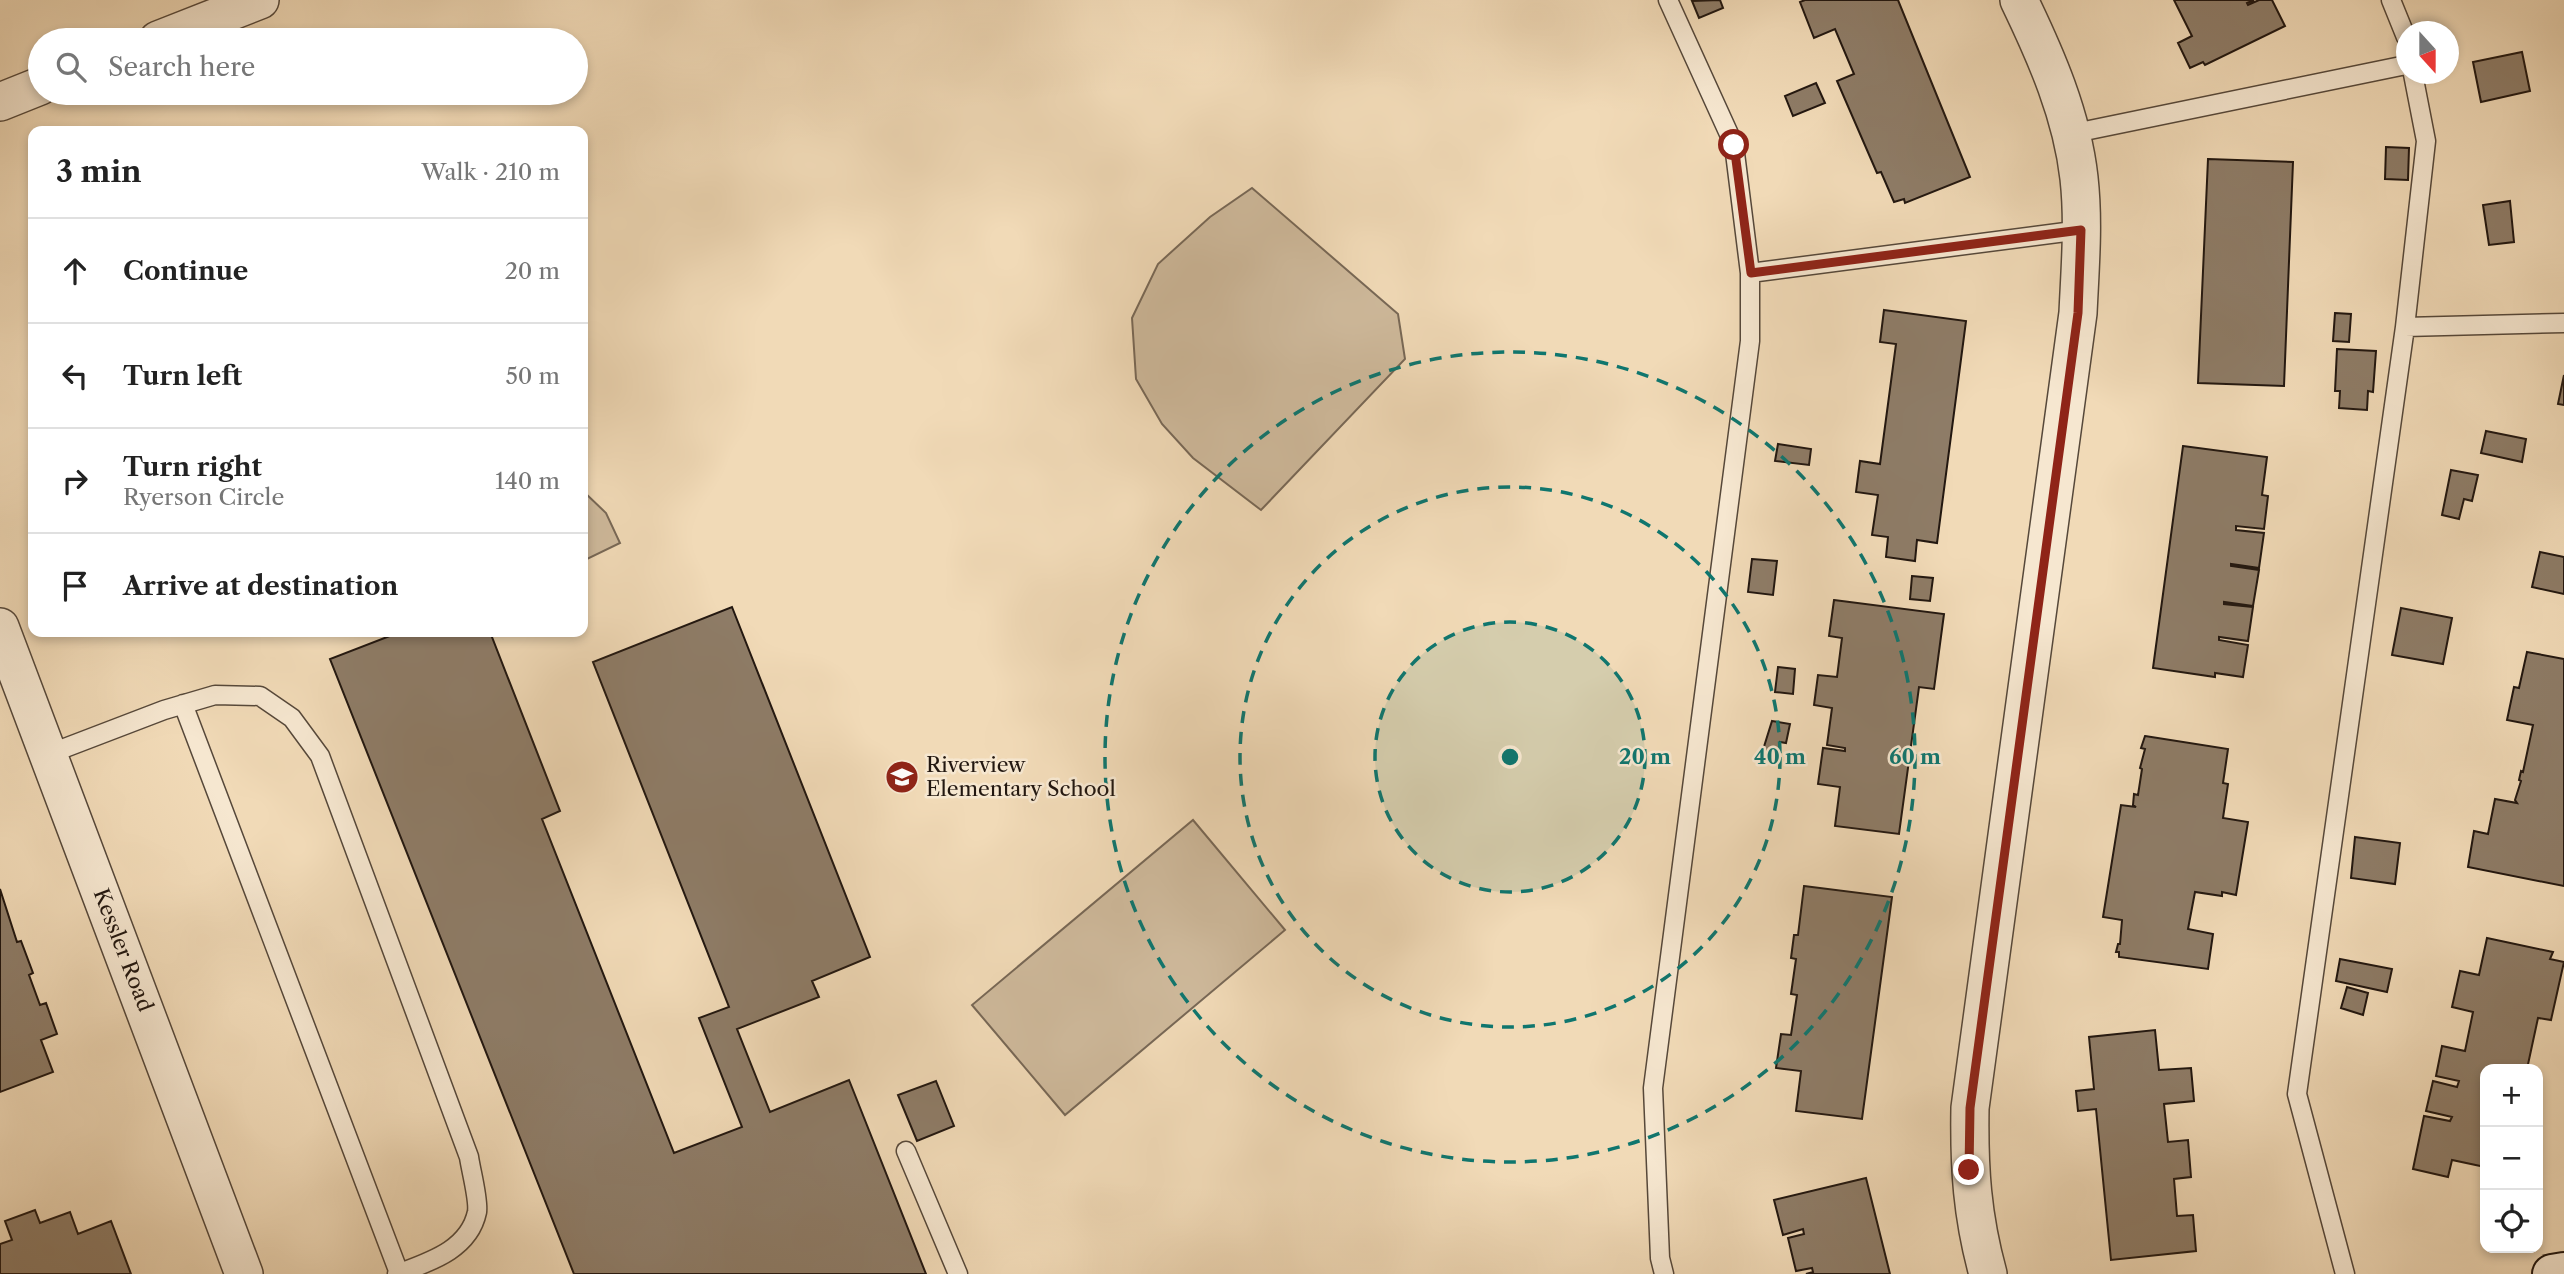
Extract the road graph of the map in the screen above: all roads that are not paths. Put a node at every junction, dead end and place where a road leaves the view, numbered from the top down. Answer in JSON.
{"nodes":[{"id":1,"x":260,"y":0,"type":"edge"},
{"id":2,"x":1668,"y":0,"type":"edge"},
{"id":3,"x":2019,"y":0,"type":"edge"},
{"id":4,"x":2391,"y":0,"type":"edge"},
{"id":5,"x":2400,"y":21,"type":"edge"},
{"id":6,"x":189,"y":28,"type":"edge"},
{"id":7,"x":2396,"y":67,"type":"edge"},
{"id":8,"x":2415,"y":84,"type":"edge"},
{"id":9,"x":28,"y":91,"type":"edge"},
{"id":10,"x":0,"y":102,"type":"edge"},
{"id":11,"x":2070,"y":134,"type":"junction"},
{"id":12,"x":2081,"y":230,"type":"junction"},
{"id":13,"x":1751,"y":273,"type":"junction"},
{"id":14,"x":2564,"y":323,"type":"edge"},
{"id":15,"x":2405,"y":327,"type":"junction"},
{"id":16,"x":0,"y":627,"type":"edge"},
{"id":17,"x":183,"y":704,"type":"junction"},
{"id":18,"x":49,"y":754,"type":"junction"},
{"id":19,"x":906,"y":1151,"type":"dead end"},
{"id":20,"x":2564,"y":1272,"type":"edge"},
{"id":21,"x":244,"y":1274,"type":"edge"},
{"id":22,"x":398,"y":1274,"type":"edge"},
{"id":23,"x":958,"y":1274,"type":"edge"},
{"id":24,"x":1664,"y":1274,"type":"edge"},
{"id":25,"x":1988,"y":1274,"type":"edge"},
{"id":26,"x":2345,"y":1274,"type":"edge"},
{"id":27,"x":2552,"y":1274,"type":"edge"}],
"edges":[{"from":1,"to":6,"type":"street"},
{"from":2,"to":13,"type":"lane"},
{"from":3,"to":11,"type":"street"},
{"from":4,"to":5,"type":"lane"},
{"from":7,"to":11,"type":"lane"},
{"from":8,"to":15,"type":"lane"},
{"from":9,"to":10,"type":"street"},
{"from":11,"to":12,"type":"street"},
{"from":12,"to":13,"type":"lane"},
{"from":12,"to":25,"type":"street"},
{"from":13,"to":24,"type":"lane"},
{"from":14,"to":15,"type":"lane"},
{"from":15,"to":26,"type":"lane"},
{"from":16,"to":18,"type":"street","name":"Kessler Road"},
{"from":17,"to":18,"type":"lane"},
{"from":17,"to":22,"type":"lane"},
{"from":17,"to":22,"type":"lane"},
{"from":18,"to":21,"type":"street","name":"Kessler Road"},
{"from":19,"to":23,"type":"lane"},
{"from":20,"to":27,"type":"street"}]}
